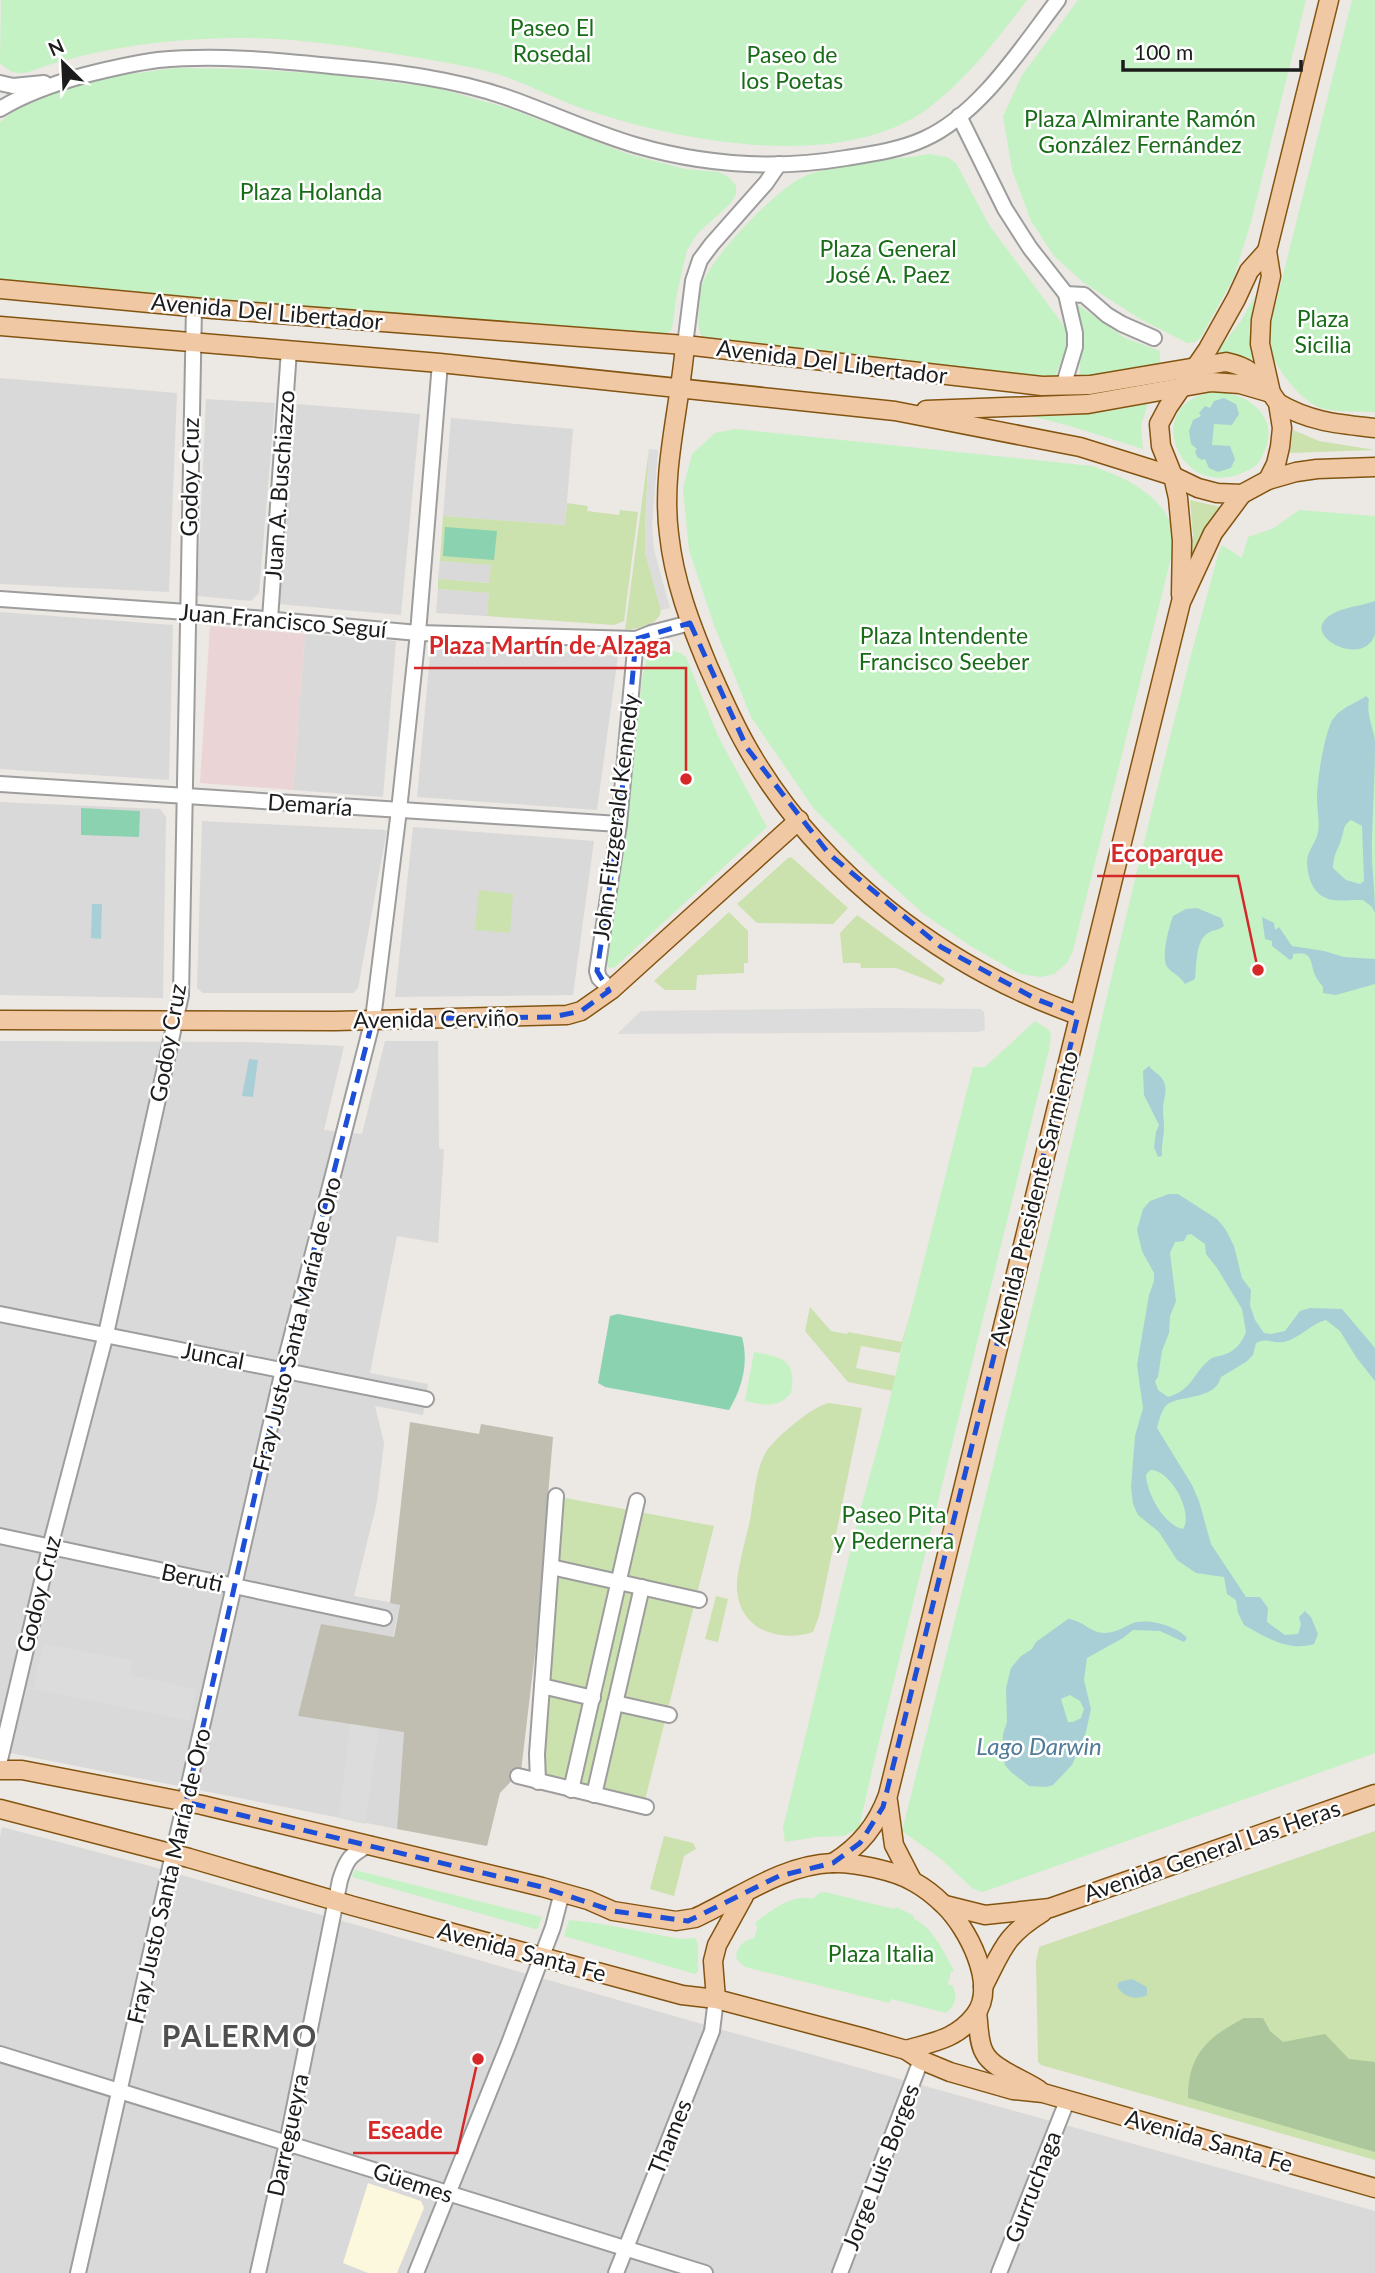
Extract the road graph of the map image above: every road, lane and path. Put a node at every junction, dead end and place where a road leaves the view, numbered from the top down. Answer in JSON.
{"nodes":[{"id":1,"x":1058,"y":0,"type":"edge"},
{"id":2,"x":1329,"y":0,"type":"edge"},
{"id":3,"x":66,"y":80,"type":"junction"},
{"id":4,"x":0,"y":83,"type":"edge"},
{"id":5,"x":0,"y":109,"type":"edge"},
{"id":6,"x":959,"y":116,"type":"junction"},
{"id":7,"x":779,"y":164,"type":"junction"},
{"id":8,"x":1267,"y":251,"type":"junction"},
{"id":9,"x":0,"y":289,"type":"edge"},
{"id":10,"x":1066,"y":294,"type":"junction"},
{"id":11,"x":194,"y":307,"type":"junction"},
{"id":12,"x":0,"y":326,"type":"edge"},
{"id":13,"x":1154,"y":338,"type":"dead end"},
{"id":14,"x":193,"y":342,"type":"junction"},
{"id":15,"x":685,"y":345,"type":"junction"},
{"id":16,"x":289,"y":350,"type":"junction"},
{"id":17,"x":440,"y":363,"type":"junction"},
{"id":18,"x":1197,"y":365,"type":"junction"},
{"id":19,"x":1063,"y":387,"type":"junction"},
{"id":20,"x":1182,"y":387,"type":"junction"},
{"id":21,"x":681,"y":388,"type":"junction"},
{"id":22,"x":1275,"y":398,"type":"junction"},
{"id":23,"x":895,"y":411,"type":"junction"},
{"id":24,"x":1375,"y":428,"type":"edge"},
{"id":25,"x":1375,"y":467,"type":"edge"},
{"id":26,"x":1173,"y":476,"type":"junction"},
{"id":27,"x":1268,"y":480,"type":"junction"},
{"id":28,"x":1242,"y":494,"type":"junction"},
{"id":29,"x":0,"y":599,"type":"edge"},
{"id":30,"x":1181,"y":602,"type":"junction"},
{"id":31,"x":187,"y":611,"type":"junction"},
{"id":32,"x":271,"y":619,"type":"junction"},
{"id":33,"x":690,"y":623,"type":"junction"},
{"id":34,"x":418,"y":633,"type":"junction"},
{"id":35,"x":636,"y":639,"type":"junction"},
{"id":36,"x":0,"y":784,"type":"edge"},
{"id":37,"x":184,"y":795,"type":"junction"},
{"id":38,"x":400,"y":810,"type":"junction"},
{"id":39,"x":799,"y":820,"type":"junction"},
{"id":40,"x":620,"y":824,"type":"junction"},
{"id":41,"x":611,"y":990,"type":"junction"},
{"id":42,"x":1078,"y":1015,"type":"junction"},
{"id":43,"x":176,"y":1019,"type":"junction"},
{"id":44,"x":373,"y":1019,"type":"junction"},
{"id":45,"x":0,"y":1020,"type":"edge"},
{"id":46,"x":0,"y":1314,"type":"edge"},
{"id":47,"x":106,"y":1334,"type":"junction"},
{"id":48,"x":283,"y":1370,"type":"junction"},
{"id":49,"x":426,"y":1399,"type":"dead end"},
{"id":50,"x":555,"y":1496,"type":"dead end"},
{"id":51,"x":638,"y":1500,"type":"dead end"},
{"id":52,"x":0,"y":1536,"type":"edge"},
{"id":53,"x":50,"y":1547,"type":"junction"},
{"id":54,"x":551,"y":1567,"type":"junction"},
{"id":55,"x":620,"y":1582,"type":"junction"},
{"id":56,"x":234,"y":1587,"type":"junction"},
{"id":57,"x":642,"y":1587,"type":"junction"},
{"id":58,"x":699,"y":1600,"type":"dead end"},
{"id":59,"x":384,"y":1618,"type":"dead end"},
{"id":60,"x":542,"y":1686,"type":"junction"},
{"id":61,"x":593,"y":1698,"type":"junction"},
{"id":62,"x":615,"y":1703,"type":"junction"},
{"id":63,"x":670,"y":1715,"type":"dead end"},
{"id":64,"x":0,"y":1760,"type":"edge"},
{"id":65,"x":0,"y":1770,"type":"edge"},
{"id":66,"x":518,"y":1776,"type":"dead end"},
{"id":67,"x":538,"y":1782,"type":"junction"},
{"id":68,"x":571,"y":1790,"type":"junction"},
{"id":69,"x":1375,"y":1794,"type":"edge"},
{"id":70,"x":594,"y":1795,"type":"junction"},
{"id":71,"x":888,"y":1795,"type":"junction"},
{"id":72,"x":186,"y":1802,"type":"junction"},
{"id":73,"x":646,"y":1807,"type":"dead end"},
{"id":74,"x":0,"y":1809,"type":"edge"},
{"id":75,"x":370,"y":1844,"type":"junction"},
{"id":76,"x":174,"y":1854,"type":"junction"},
{"id":77,"x":833,"y":1863,"type":"junction"},
{"id":78,"x":912,"y":1880,"type":"junction"},
{"id":79,"x":562,"y":1892,"type":"junction"},
{"id":80,"x":746,"y":1893,"type":"junction"},
{"id":81,"x":337,"y":1900,"type":"junction"},
{"id":82,"x":945,"y":1905,"type":"junction"},
{"id":83,"x":1050,"y":1908,"type":"junction"},
{"id":84,"x":542,"y":1958,"type":"junction"},
{"id":85,"x":984,"y":1987,"type":"junction"},
{"id":86,"x":716,"y":1999,"type":"junction"},
{"id":87,"x":977,"y":2013,"type":"junction"},
{"id":88,"x":0,"y":2054,"type":"edge"},
{"id":89,"x":914,"y":2055,"type":"junction"},
{"id":90,"x":121,"y":2091,"type":"junction"},
{"id":91,"x":1043,"y":2093,"type":"junction"},
{"id":92,"x":1067,"y":2101,"type":"junction"},
{"id":93,"x":287,"y":2143,"type":"junction"},
{"id":94,"x":1375,"y":2188,"type":"edge"},
{"id":95,"x":447,"y":2194,"type":"junction"},
{"id":96,"x":625,"y":2248,"type":"junction"},
{"id":97,"x":79,"y":2273,"type":"edge"},
{"id":98,"x":258,"y":2273,"type":"edge"},
{"id":99,"x":416,"y":2273,"type":"edge"},
{"id":100,"x":616,"y":2273,"type":"edge"},
{"id":101,"x":705,"y":2273,"type":"edge"},
{"id":102,"x":840,"y":2273,"type":"edge"},
{"id":103,"x":999,"y":2273,"type":"edge"}],
"edges":[{"from":1,"to":6,"type":"street"},
{"from":2,"to":8,"type":"main road","name":"Avenida Presidente Sarmiento"},
{"from":3,"to":4,"type":"street"},
{"from":3,"to":5,"type":"street"},
{"from":3,"to":7,"type":"street"},
{"from":6,"to":7,"type":"street"},
{"from":6,"to":10,"type":"street"},
{"from":7,"to":15,"type":"street"},
{"from":8,"to":18,"type":"main road","name":"Avenida Presidente Sarmiento"},
{"from":8,"to":22,"type":"main road","name":"Avenida Presidente Sarmiento"},
{"from":9,"to":11,"type":"main road","name":"Avenida Del Libertador"},
{"from":10,"to":13,"type":"street"},
{"from":10,"to":19,"type":"street"},
{"from":11,"to":14,"type":"street","name":"Godoy Cruz"},
{"from":11,"to":15,"type":"main road","name":"Avenida Del Libertador"},
{"from":12,"to":14,"type":"main road","name":"Avenida Del Libertador"},
{"from":14,"to":16,"type":"main road","name":"Avenida Del Libertador"},
{"from":14,"to":31,"type":"street","name":"Godoy Cruz"},
{"from":15,"to":19,"type":"main road","name":"Avenida Del Libertador"},
{"from":15,"to":21,"type":"main road"},
{"from":16,"to":17,"type":"main road","name":"Avenida Del Libertador"},
{"from":16,"to":32,"type":"street","name":"Juan A. Buschiazzo"},
{"from":17,"to":21,"type":"main road","name":"Avenida Del Libertador"},
{"from":17,"to":34,"type":"street","name":"Fray Justo Santa María de Oro"},
{"from":18,"to":19,"type":"main road","name":"Avenida Del Libertador"},
{"from":18,"to":20,"type":"main road","name":"Avenida Presidente Sarmiento"},
{"from":18,"to":22,"type":"main road","name":"Avenida Del Libertador"},
{"from":20,"to":22,"type":"main road","name":"Avenida Del Libertador"},
{"from":20,"to":23,"type":"main road","name":"Avenida Del Libertador"},
{"from":20,"to":26,"type":"main road","name":"Avenida Presidente Sarmiento"},
{"from":21,"to":23,"type":"main road","name":"Avenida Del Libertador"},
{"from":21,"to":33,"type":"main road"},
{"from":22,"to":24,"type":"main road","name":"Avenida Del Libertador"},
{"from":22,"to":27,"type":"main road","name":"Avenida Presidente Sarmiento"},
{"from":23,"to":26,"type":"main road","name":"Avenida Del Libertador"},
{"from":25,"to":27,"type":"main road"},
{"from":26,"to":28,"type":"main road","name":"Avenida Del Libertador"},
{"from":26,"to":30,"type":"main road","name":"Avenida Presidente Sarmiento"},
{"from":27,"to":28,"type":"main road"},
{"from":28,"to":30,"type":"main road","name":"Avenida Presidente Sarmiento"},
{"from":29,"to":31,"type":"street","name":"Juan Francisco Seguí"},
{"from":30,"to":42,"type":"main road","name":"Avenida Presidente Sarmiento"},
{"from":31,"to":32,"type":"street","name":"Juan Francisco Seguí"},
{"from":31,"to":37,"type":"street","name":"Godoy Cruz"},
{"from":32,"to":34,"type":"street","name":"Juan Francisco Seguí"},
{"from":33,"to":35,"type":"street","name":"Juan Francisco Seguí"},
{"from":33,"to":39,"type":"main road"},
{"from":34,"to":35,"type":"street","name":"Juan Francisco Seguí"},
{"from":34,"to":38,"type":"street","name":"Fray Justo Santa María de Oro"},
{"from":35,"to":40,"type":"street","name":"John Fitzgerald Kennedy"},
{"from":36,"to":37,"type":"street","name":"Demaría"},
{"from":37,"to":38,"type":"street","name":"Demaría"},
{"from":37,"to":43,"type":"street","name":"Godoy Cruz"},
{"from":38,"to":40,"type":"street","name":"Demaría"},
{"from":38,"to":44,"type":"street","name":"Fray Justo Santa María de Oro"},
{"from":39,"to":41,"type":"main road","name":"Avenida Cerviño"},
{"from":39,"to":42,"type":"main road"},
{"from":40,"to":41,"type":"street","name":"John Fitzgerald Kennedy"},
{"from":41,"to":44,"type":"main road","name":"Avenida Cerviño"},
{"from":42,"to":71,"type":"main road","name":"Avenida Presidente Sarmiento"},
{"from":43,"to":44,"type":"main road","name":"Avenida Cerviño"},
{"from":43,"to":45,"type":"main road","name":"Avenida Cerviño"},
{"from":43,"to":47,"type":"street","name":"Godoy Cruz"},
{"from":44,"to":48,"type":"street","name":"Fray Justo Santa María de Oro"},
{"from":46,"to":47,"type":"street","name":"Juncal"},
{"from":47,"to":48,"type":"street","name":"Juncal"},
{"from":47,"to":53,"type":"street","name":"Godoy Cruz"},
{"from":48,"to":49,"type":"street","name":"Juncal"},
{"from":48,"to":56,"type":"street","name":"Fray Justo Santa María de Oro"},
{"from":50,"to":54,"type":"street"},
{"from":51,"to":55,"type":"street"},
{"from":52,"to":53,"type":"street","name":"Beruti"},
{"from":53,"to":56,"type":"street","name":"Beruti"},
{"from":53,"to":64,"type":"street","name":"Godoy Cruz"},
{"from":54,"to":55,"type":"street"},
{"from":54,"to":60,"type":"street"},
{"from":55,"to":57,"type":"street"},
{"from":55,"to":61,"type":"street"},
{"from":56,"to":59,"type":"street","name":"Beruti"},
{"from":56,"to":72,"type":"street","name":"Fray Justo Santa María de Oro"},
{"from":57,"to":58,"type":"street"},
{"from":57,"to":62,"type":"street"},
{"from":60,"to":61,"type":"street"},
{"from":60,"to":67,"type":"street"},
{"from":61,"to":68,"type":"street"},
{"from":62,"to":63,"type":"street"},
{"from":62,"to":70,"type":"street"},
{"from":65,"to":72,"type":"main road"},
{"from":66,"to":67,"type":"street"},
{"from":67,"to":68,"type":"street"},
{"from":68,"to":70,"type":"street"},
{"from":69,"to":83,"type":"main road","name":"Avenida General Las Heras"},
{"from":70,"to":73,"type":"street"},
{"from":71,"to":77,"type":"main road","name":"Avenida Presidente Sarmiento"},
{"from":71,"to":78,"type":"main road","name":"Avenida Presidente Sarmiento"},
{"from":72,"to":75,"type":"main road"},
{"from":72,"to":76,"type":"street","name":"Fray Justo Santa María de Oro"},
{"from":74,"to":76,"type":"main road","name":"Avenida Santa Fe"},
{"from":75,"to":79,"type":"main road"},
{"from":75,"to":81,"type":"street","name":"Darregueyra"},
{"from":76,"to":81,"type":"main road","name":"Avenida Santa Fe"},
{"from":76,"to":90,"type":"street","name":"Fray Justo Santa María de Oro"},
{"from":77,"to":78,"type":"main road"},
{"from":77,"to":80,"type":"main road"},
{"from":78,"to":82,"type":"main road"},
{"from":79,"to":80,"type":"main road"},
{"from":79,"to":84,"type":"street"},
{"from":80,"to":86,"type":"main road"},
{"from":81,"to":84,"type":"main road","name":"Avenida Santa Fe"},
{"from":81,"to":93,"type":"street","name":"Darregueyra"},
{"from":82,"to":83,"type":"main road","name":"Avenida General Las Heras"},
{"from":82,"to":85,"type":"main road"},
{"from":83,"to":85,"type":"main road","name":"Avenida General Las Heras"},
{"from":84,"to":86,"type":"main road","name":"Avenida Santa Fe"},
{"from":84,"to":95,"type":"street"},
{"from":85,"to":87,"type":"main road"},
{"from":86,"to":89,"type":"main road","name":"Avenida Santa Fe"},
{"from":86,"to":96,"type":"street","name":"Thames"},
{"from":87,"to":89,"type":"main road"},
{"from":87,"to":91,"type":"main road","name":"Avenida Santa Fe"},
{"from":88,"to":90,"type":"street","name":"Güemes"},
{"from":89,"to":91,"type":"main road","name":"Avenida Santa Fe"},
{"from":89,"to":102,"type":"street","name":"Jorge Luis Borges"},
{"from":90,"to":93,"type":"street","name":"Güemes"},
{"from":90,"to":97,"type":"street","name":"Fray Justo Santa María de Oro"},
{"from":91,"to":92,"type":"main road","name":"Avenida Santa Fe"},
{"from":92,"to":94,"type":"main road","name":"Avenida Santa Fe"},
{"from":92,"to":103,"type":"street","name":"Gurruchaga"},
{"from":93,"to":95,"type":"street","name":"Güemes"},
{"from":93,"to":98,"type":"street","name":"Darregueyra"},
{"from":95,"to":96,"type":"street","name":"Güemes"},
{"from":95,"to":99,"type":"street"},
{"from":96,"to":100,"type":"street","name":"Thames"},
{"from":96,"to":101,"type":"street","name":"Güemes"}]}
